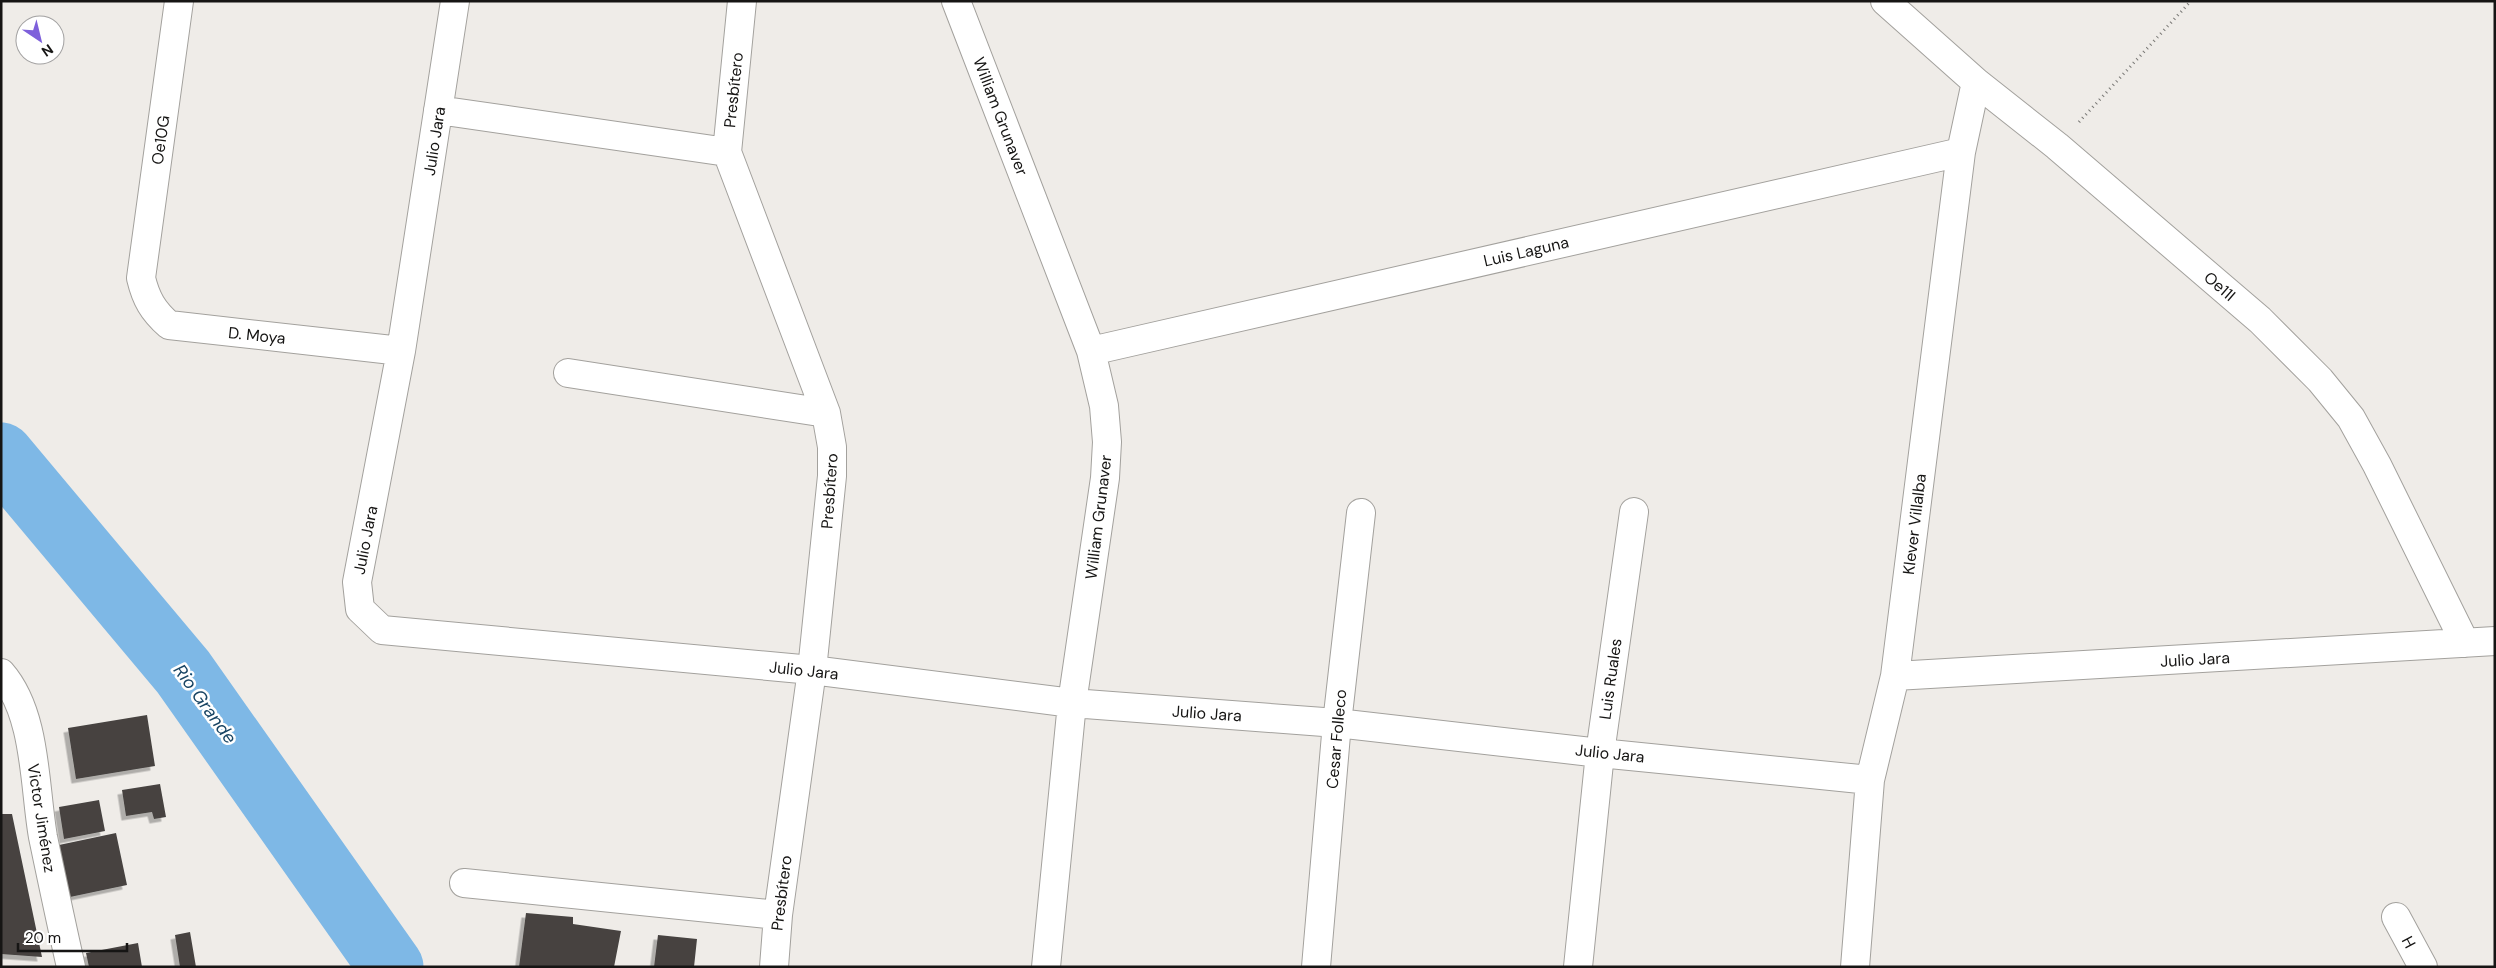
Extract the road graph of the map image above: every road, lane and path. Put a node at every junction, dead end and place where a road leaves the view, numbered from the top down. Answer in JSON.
{"nodes":[{"id":1,"x":180,"y":1,"type":"edge"},
{"id":2,"x":455,"y":1,"type":"edge"},
{"id":3,"x":742,"y":1,"type":"edge"},
{"id":4,"x":956,"y":1,"type":"edge"},
{"id":5,"x":1885,"y":1,"type":"edge"},
{"id":6,"x":2191,"y":1,"type":"edge"},
{"id":7,"x":1976,"y":82,"type":"junction"},
{"id":8,"x":438,"y":110,"type":"junction"},
{"id":9,"x":2057,"y":146,"type":"junction"},
{"id":10,"x":727,"y":152,"type":"junction"},
{"id":11,"x":1961,"y":152,"type":"junction"},
{"id":12,"x":141,"y":278,"type":"joint"},
{"id":13,"x":401,"y":351,"type":"junction"},
{"id":14,"x":1091,"y":351,"type":"junction"},
{"id":15,"x":568,"y":373,"type":"dead end"},
{"id":16,"x":826,"y":413,"type":"junction"},
{"id":17,"x":1634,"y":512,"type":"dead end"},
{"id":18,"x":1361,"y":513,"type":"dead end"},
{"id":19,"x":2495,"y":641,"type":"edge"},
{"id":20,"x":2465,"y":643,"type":"junction"},
{"id":21,"x":812,"y":670,"type":"junction"},
{"id":22,"x":1,"y":673,"type":"edge"},
{"id":23,"x":1895,"y":676,"type":"junction"},
{"id":24,"x":1072,"y":703,"type":"junction"},
{"id":25,"x":1337,"y":722,"type":"junction"},
{"id":26,"x":1600,"y":753,"type":"junction"},
{"id":27,"x":1870,"y":780,"type":"junction"},
{"id":28,"x":464,"y":883,"type":"dead end"},
{"id":29,"x":778,"y":915,"type":"junction"},
{"id":30,"x":2396,"y":917,"type":"dead end"},
{"id":31,"x":70,"y":967,"type":"edge"},
{"id":32,"x":774,"y":967,"type":"edge"},
{"id":33,"x":1046,"y":967,"type":"edge"},
{"id":34,"x":1316,"y":967,"type":"edge"},
{"id":35,"x":1578,"y":967,"type":"edge"},
{"id":36,"x":1855,"y":967,"type":"edge"},
{"id":37,"x":2423,"y":967,"type":"edge"}],
"edges":[{"from":1,"to":12,"type":"street","name":"Oe10G"},
{"from":2,"to":8,"type":"street","name":"Julio Jara"},
{"from":3,"to":10,"type":"street","name":"Presbítero"},
{"from":4,"to":14,"type":"street","name":"William Grunaver"},
{"from":5,"to":7,"type":"street","name":"Oe11I"},
{"from":6,"to":9,"type":"path"},
{"from":7,"to":9,"type":"street","name":"Oe11I"},
{"from":7,"to":11,"type":"street","name":"Klever Villalba"},
{"from":8,"to":10,"type":"street"},
{"from":8,"to":13,"type":"street","name":"Julio Jara"},
{"from":9,"to":20,"type":"street","name":"Oe11I"},
{"from":10,"to":16,"type":"street","name":"Presbítero"},
{"from":11,"to":14,"type":"street","name":"Luis Laguna"},
{"from":11,"to":23,"type":"street","name":"Klever Villalba"},
{"from":12,"to":13,"type":"street","name":"D. Moya"},
{"from":13,"to":21,"type":"street","name":"Julio Jara"},
{"from":14,"to":24,"type":"street","name":"William Grunaver"},
{"from":15,"to":16,"type":"street"},
{"from":16,"to":21,"type":"street","name":"Presbítero"},
{"from":17,"to":26,"type":"street","name":"Luis Ruales"},
{"from":18,"to":25,"type":"street","name":"Cesar Folleco"},
{"from":19,"to":20,"type":"street","name":"Julio Jara"},
{"from":20,"to":23,"type":"street","name":"Julio Jara"},
{"from":21,"to":24,"type":"street","name":"Julio Jara"},
{"from":21,"to":29,"type":"street","name":"Presbítero"},
{"from":22,"to":31,"type":"street","name":"Victor Jiménez"},
{"from":23,"to":27,"type":"street","name":"Klever Villalba"},
{"from":24,"to":25,"type":"street","name":"Julio Jara"},
{"from":24,"to":33,"type":"street","name":"William Grunaver"},
{"from":25,"to":26,"type":"street","name":"Julio Jara"},
{"from":25,"to":34,"type":"street","name":"Cesar Folleco"},
{"from":26,"to":27,"type":"street","name":"Julio Jara"},
{"from":26,"to":35,"type":"street","name":"Luis Ruales"},
{"from":27,"to":36,"type":"street","name":"Klever Villalba"},
{"from":28,"to":29,"type":"street"},
{"from":29,"to":32,"type":"street","name":"Presbítero"},
{"from":30,"to":37,"type":"street","name":"H"}]}
